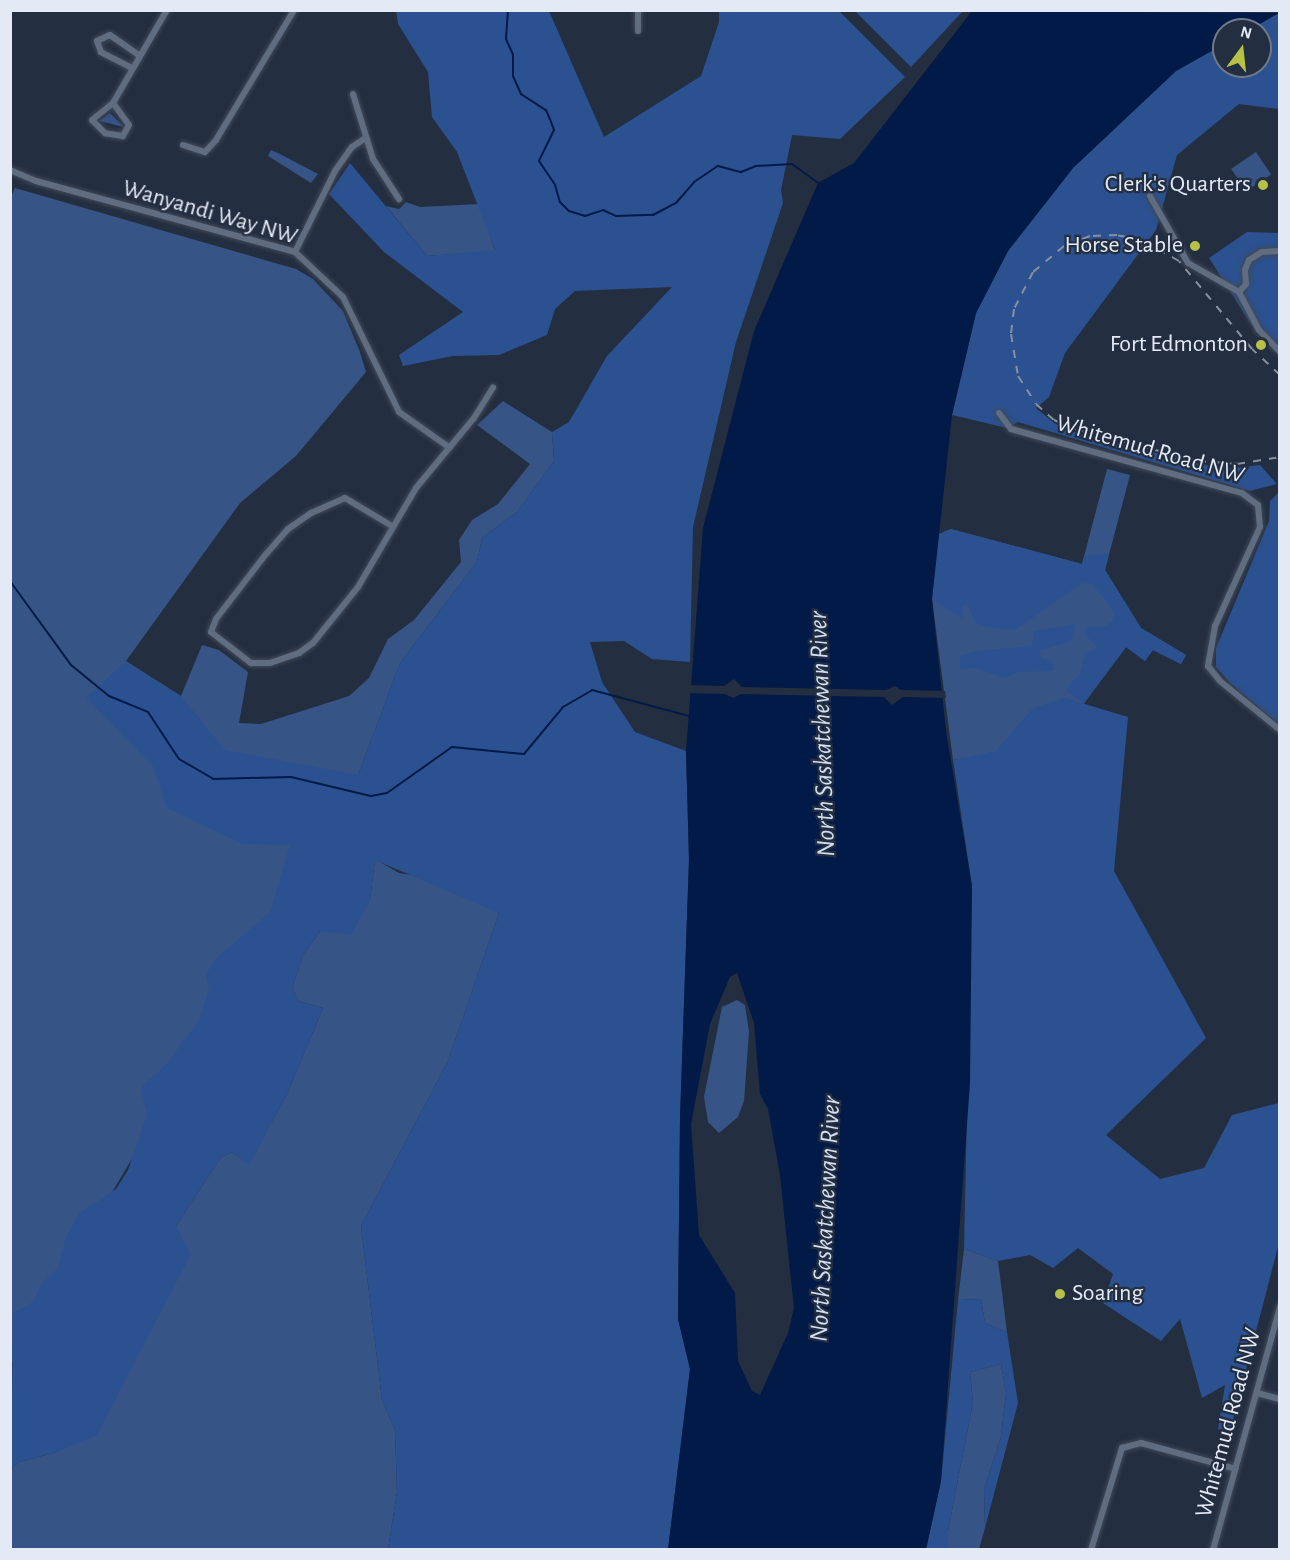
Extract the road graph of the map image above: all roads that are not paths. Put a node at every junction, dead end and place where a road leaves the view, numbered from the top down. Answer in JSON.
{"nodes":[{"id":1,"x":167,"y":10,"type":"edge"},
{"id":2,"x":638,"y":10,"type":"edge"},
{"id":3,"x":291,"y":12,"type":"edge"},
{"id":4,"x":638,"y":31,"type":"dead end"},
{"id":5,"x":139,"y":55,"type":"junction"},
{"id":6,"x":132,"y":68,"type":"junction"},
{"id":7,"x":353,"y":94,"type":"dead end"},
{"id":8,"x":113,"y":103,"type":"junction"},
{"id":9,"x":364,"y":139,"type":"junction"},
{"id":10,"x":183,"y":145,"type":"dead end"},
{"id":11,"x":10,"y":171,"type":"edge"},
{"id":12,"x":1150,"y":196,"type":"dead end"},
{"id":13,"x":399,"y":199,"type":"dead end"},
{"id":14,"x":1280,"y":251,"type":"edge"},
{"id":15,"x":295,"y":252,"type":"junction"},
{"id":16,"x":1239,"y":292,"type":"junction"},
{"id":17,"x":1280,"y":352,"type":"edge"},
{"id":18,"x":493,"y":387,"type":"dead end"},
{"id":19,"x":999,"y":413,"type":"dead end"},
{"id":20,"x":450,"y":448,"type":"junction"},
{"id":21,"x":392,"y":526,"type":"junction"},
{"id":22,"x":1280,"y":730,"type":"edge"},
{"id":23,"x":1280,"y":1306,"type":"edge"},
{"id":24,"x":1257,"y":1393,"type":"junction"},
{"id":25,"x":1280,"y":1399,"type":"edge"},
{"id":26,"x":1236,"y":1469,"type":"junction"},
{"id":27,"x":1091,"y":1550,"type":"edge"},
{"id":28,"x":1213,"y":1550,"type":"edge"}],
"edges":[{"from":1,"to":5,"type":"street"},
{"from":2,"to":4,"type":"street"},
{"from":3,"to":10,"type":"street"},
{"from":5,"to":6,"type":"street"},
{"from":5,"to":6,"type":"street"},
{"from":6,"to":8,"type":"street"},
{"from":7,"to":9,"type":"street"},
{"from":8,"to":8,"type":"street"},
{"from":9,"to":13,"type":"street"},
{"from":9,"to":15,"type":"street"},
{"from":11,"to":15,"type":"street","name":"Wanyandi Way NW"},
{"from":12,"to":16,"type":"street"},
{"from":14,"to":16,"type":"street"},
{"from":15,"to":20,"type":"street","name":"Wanyandi Way NW"},
{"from":16,"to":17,"type":"street"},
{"from":18,"to":20,"type":"street"},
{"from":19,"to":22,"type":"street","name":"Whitemud Road NW"},
{"from":20,"to":21,"type":"street"},
{"from":21,"to":21,"type":"street"},
{"from":23,"to":24,"type":"street","name":"Whitemud Road NW"},
{"from":24,"to":25,"type":"street"},
{"from":24,"to":26,"type":"street","name":"Whitemud Road NW"},
{"from":26,"to":27,"type":"street"},
{"from":26,"to":28,"type":"street","name":"Whitemud Road NW"}]}
